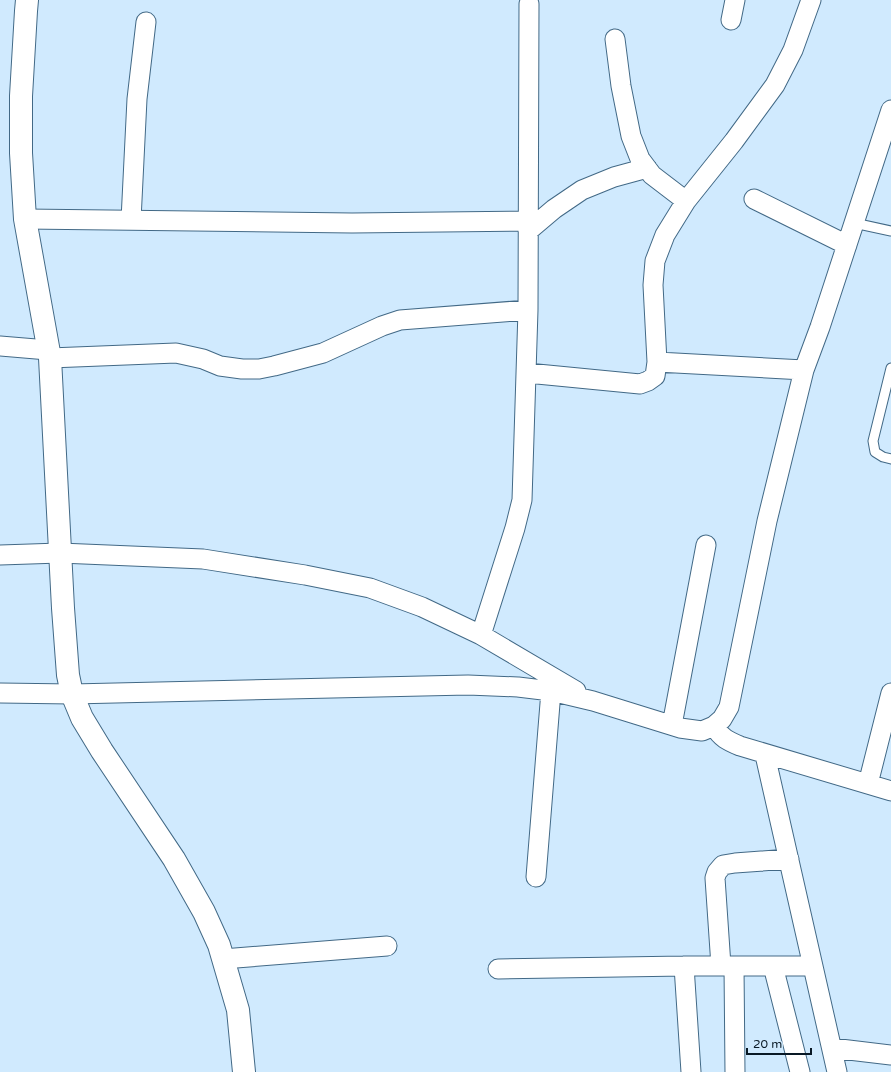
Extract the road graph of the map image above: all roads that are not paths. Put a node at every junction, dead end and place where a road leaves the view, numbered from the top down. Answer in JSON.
{"nodes":[{"id":1,"x":27,"y":0,"type":"edge"},
{"id":2,"x":735,"y":0,"type":"edge"},
{"id":3,"x":811,"y":0,"type":"edge"},
{"id":4,"x":529,"y":4,"type":"dead end"},
{"id":5,"x":731,"y":20,"type":"dead end"},
{"id":6,"x":146,"y":22,"type":"dead end"},
{"id":7,"x":615,"y":39,"type":"dead end"},
{"id":8,"x":891,"y":110,"type":"edge"},
{"id":9,"x":647,"y":168,"type":"junction"},
{"id":10,"x":754,"y":199,"type":"dead end"},
{"id":11,"x":686,"y":201,"type":"junction"},
{"id":12,"x":25,"y":219,"type":"junction"},
{"id":13,"x":131,"y":220,"type":"junction"},
{"id":14,"x":854,"y":223,"type":"junction"},
{"id":15,"x":528,"y":226,"type":"junction"},
{"id":16,"x":891,"y":231,"type":"edge"},
{"id":17,"x":847,"y":245,"type":"junction"},
{"id":18,"x":528,"y":310,"type":"junction"},
{"id":19,"x":0,"y":346,"type":"edge"},
{"id":20,"x":49,"y":354,"type":"junction"},
{"id":21,"x":657,"y":362,"type":"junction"},
{"id":22,"x":891,"y":368,"type":"edge"},
{"id":23,"x":804,"y":370,"type":"junction"},
{"id":24,"x":527,"y":373,"type":"junction"},
{"id":25,"x":891,"y":459,"type":"edge"},
{"id":26,"x":706,"y":544,"type":"dead end"},
{"id":27,"x":60,"y":553,"type":"junction"},
{"id":28,"x":0,"y":555,"type":"edge"},
{"id":29,"x":481,"y":635,"type":"junction"},
{"id":30,"x":551,"y":691,"type":"junction"},
{"id":31,"x":0,"y":693,"type":"edge"},
{"id":32,"x":891,"y":693,"type":"edge"},
{"id":33,"x":72,"y":694,"type":"junction"},
{"id":34,"x":593,"y":701,"type":"junction"},
{"id":35,"x":672,"y":725,"type":"junction"},
{"id":36,"x":726,"y":737,"type":"junction"},
{"id":37,"x":765,"y":755,"type":"junction"},
{"id":38,"x":868,"y":784,"type":"junction"},
{"id":39,"x":891,"y":791,"type":"edge"},
{"id":40,"x":771,"y":861,"type":"junction"},
{"id":41,"x":536,"y":877,"type":"dead end"},
{"id":42,"x":387,"y":946,"type":"dead end"},
{"id":43,"x":223,"y":959,"type":"junction"},
{"id":44,"x":684,"y":966,"type":"junction"},
{"id":45,"x":727,"y":966,"type":"junction"},
{"id":46,"x":791,"y":966,"type":"junction"},
{"id":47,"x":498,"y":969,"type":"dead end"},
{"id":48,"x":832,"y":1048,"type":"junction"},
{"id":49,"x":891,"y":1055,"type":"edge"},
{"id":50,"x":244,"y":1072,"type":"edge"},
{"id":51,"x":691,"y":1072,"type":"edge"},
{"id":52,"x":735,"y":1072,"type":"edge"},
{"id":53,"x":800,"y":1072,"type":"edge"},
{"id":54,"x":837,"y":1072,"type":"edge"}],
"edges":[{"from":1,"to":12,"type":"street"},
{"from":2,"to":5,"type":"street"},
{"from":3,"to":11,"type":"street"},
{"from":4,"to":15,"type":"street"},
{"from":6,"to":13,"type":"street"},
{"from":7,"to":9,"type":"street"},
{"from":8,"to":14,"type":"street"},
{"from":9,"to":11,"type":"street"},
{"from":9,"to":15,"type":"street"},
{"from":10,"to":17,"type":"street"},
{"from":11,"to":21,"type":"street"},
{"from":12,"to":13,"type":"street"},
{"from":12,"to":20,"type":"street"},
{"from":13,"to":15,"type":"street"},
{"from":14,"to":16,"type":"lane"},
{"from":14,"to":17,"type":"street"},
{"from":15,"to":18,"type":"street"},
{"from":17,"to":23,"type":"street"},
{"from":18,"to":20,"type":"street"},
{"from":18,"to":24,"type":"street"},
{"from":19,"to":20,"type":"street"},
{"from":20,"to":27,"type":"street"},
{"from":21,"to":23,"type":"street"},
{"from":21,"to":24,"type":"street"},
{"from":22,"to":25,"type":"lane"},
{"from":23,"to":36,"type":"street"},
{"from":24,"to":29,"type":"street"},
{"from":26,"to":35,"type":"street"},
{"from":27,"to":28,"type":"street"},
{"from":27,"to":29,"type":"street"},
{"from":27,"to":33,"type":"street"},
{"from":29,"to":34,"type":"street"},
{"from":30,"to":33,"type":"street"},
{"from":30,"to":34,"type":"street"},
{"from":30,"to":41,"type":"street"},
{"from":31,"to":33,"type":"street"},
{"from":32,"to":38,"type":"street"},
{"from":33,"to":43,"type":"street"},
{"from":34,"to":35,"type":"street"},
{"from":35,"to":36,"type":"street"},
{"from":36,"to":37,"type":"street"},
{"from":37,"to":38,"type":"street"},
{"from":37,"to":40,"type":"street"},
{"from":38,"to":39,"type":"street"},
{"from":40,"to":45,"type":"street"},
{"from":40,"to":46,"type":"street"},
{"from":42,"to":43,"type":"street"},
{"from":43,"to":50,"type":"street"},
{"from":44,"to":45,"type":"street"},
{"from":44,"to":47,"type":"street"},
{"from":44,"to":51,"type":"street"},
{"from":45,"to":46,"type":"street"},
{"from":45,"to":52,"type":"street"},
{"from":46,"to":48,"type":"street"},
{"from":46,"to":53,"type":"street"},
{"from":48,"to":49,"type":"street"},
{"from":48,"to":54,"type":"street"}]}
